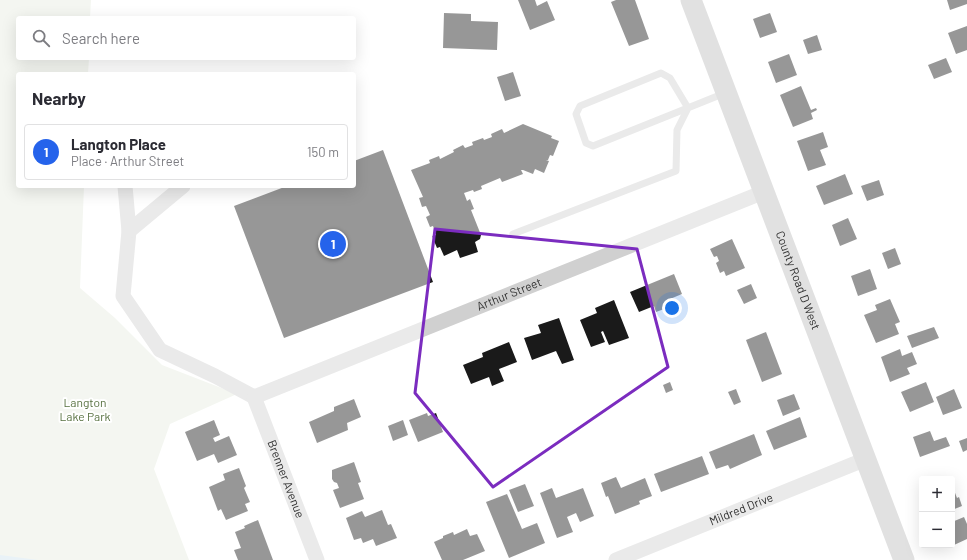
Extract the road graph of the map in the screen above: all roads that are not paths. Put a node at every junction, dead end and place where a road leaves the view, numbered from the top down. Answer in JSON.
{"nodes":[{"id":1,"x":691,"y":0,"type":"edge"},
{"id":2,"x":727,"y":93,"type":"junction"},
{"id":3,"x":688,"y":108,"type":"junction"},
{"id":4,"x":125,"y":188,"type":"edge"},
{"id":5,"x":181,"y":188,"type":"edge"},
{"id":6,"x":764,"y":192,"type":"junction"},
{"id":7,"x":129,"y":231,"type":"junction"},
{"id":8,"x":513,"y":234,"type":"dead end"},
{"id":9,"x":254,"y":397,"type":"junction"},
{"id":10,"x":866,"y":459,"type":"junction"},
{"id":11,"x":317,"y":560,"type":"edge"},
{"id":12,"x":616,"y":560,"type":"edge"},
{"id":13,"x":904,"y":560,"type":"edge"}],
"edges":[{"from":1,"to":2,"type":"street","name":"County Road D West"},
{"from":2,"to":3,"type":"lane"},
{"from":2,"to":6,"type":"street","name":"County Road D West"},
{"from":3,"to":3,"type":"lane"},
{"from":3,"to":8,"type":"lane"},
{"from":4,"to":7,"type":"street"},
{"from":5,"to":7,"type":"street"},
{"from":6,"to":9,"type":"street","name":"Arthur Street"},
{"from":6,"to":10,"type":"street","name":"County Road D West"},
{"from":7,"to":9,"type":"street"},
{"from":9,"to":11,"type":"street","name":"Brenner Avenue"},
{"from":10,"to":12,"type":"street","name":"Mildred Drive"},
{"from":10,"to":13,"type":"street","name":"County Road D West"}]}
